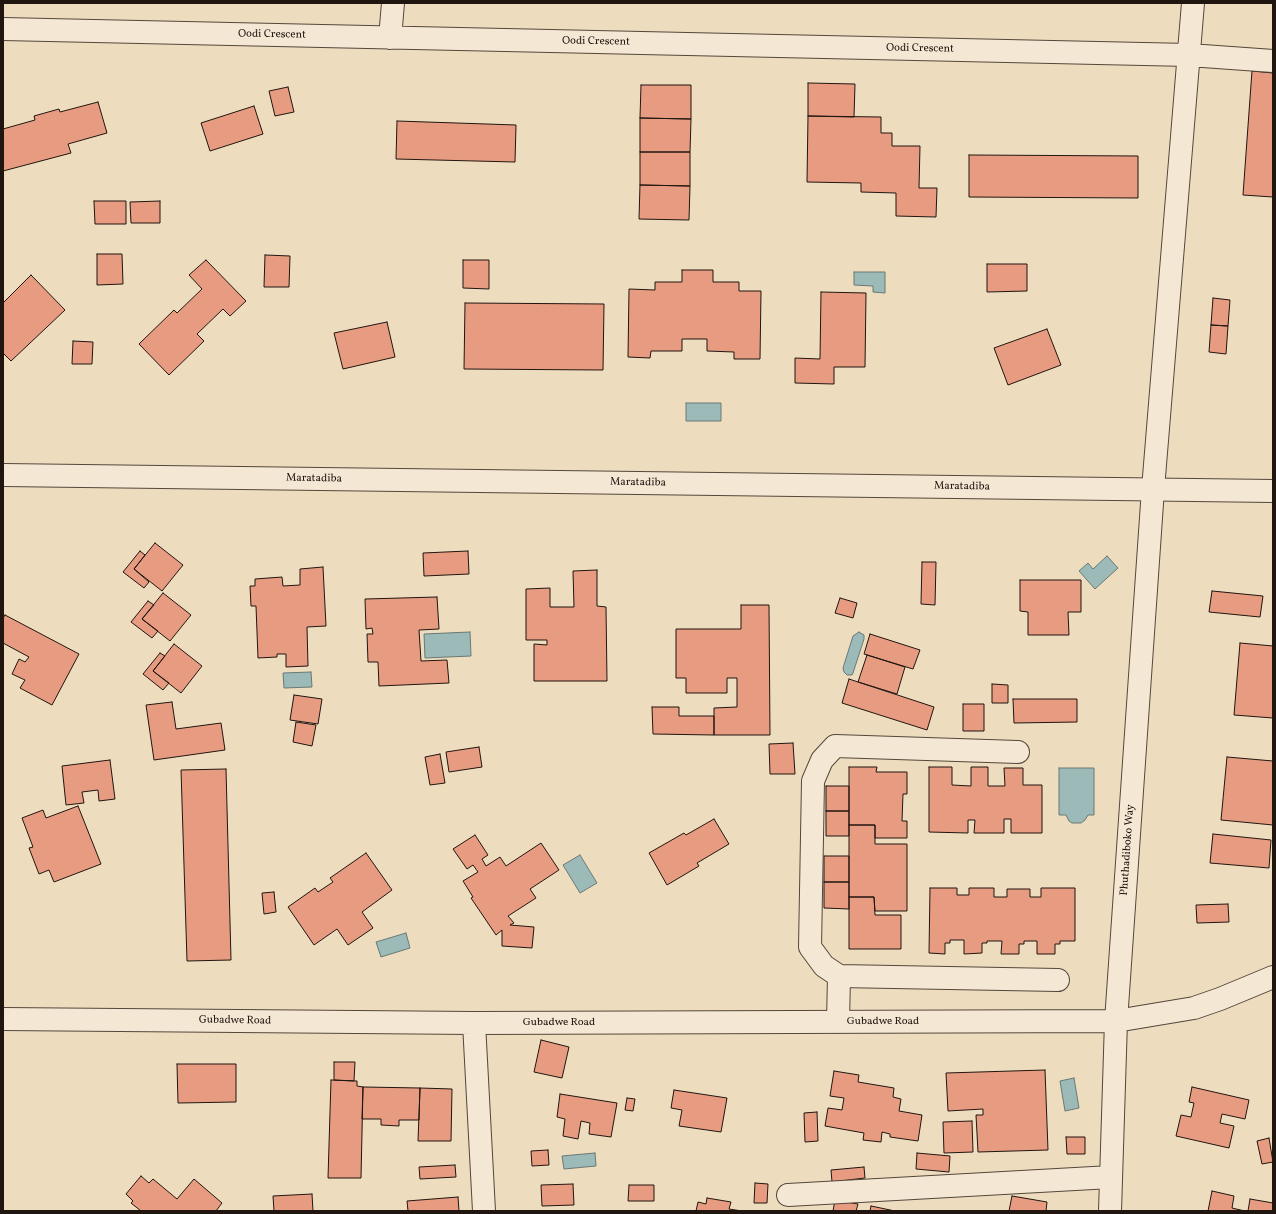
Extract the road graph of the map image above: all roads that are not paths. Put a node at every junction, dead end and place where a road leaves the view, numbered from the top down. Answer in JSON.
{"nodes":[{"id":1,"x":393,"y":3,"type":"edge"},
{"id":2,"x":1193,"y":3,"type":"edge"},
{"id":3,"x":3,"y":29,"type":"edge"},
{"id":4,"x":390,"y":38,"type":"junction"},
{"id":5,"x":1188,"y":55,"type":"junction"},
{"id":6,"x":1273,"y":61,"type":"edge"},
{"id":7,"x":3,"y":475,"type":"edge"},
{"id":8,"x":1153,"y":489,"type":"junction"},
{"id":9,"x":1273,"y":491,"type":"edge"},
{"id":10,"x":1018,"y":752,"type":"dead end"},
{"id":11,"x":839,"y":976,"type":"junction"},
{"id":12,"x":1273,"y":977,"type":"edge"},
{"id":13,"x":1058,"y":980,"type":"dead end"},
{"id":14,"x":3,"y":1019,"type":"edge"},
{"id":15,"x":1116,"y":1021,"type":"junction"},
{"id":16,"x":838,"y":1022,"type":"junction"},
{"id":17,"x":474,"y":1023,"type":"junction"},
{"id":18,"x":1111,"y":1177,"type":"junction"},
{"id":19,"x":788,"y":1195,"type":"dead end"},
{"id":20,"x":484,"y":1211,"type":"edge"},
{"id":21,"x":1110,"y":1211,"type":"edge"}],
"edges":[{"from":1,"to":4,"type":"street"},
{"from":2,"to":5,"type":"street","name":"Phuthadiboko Way"},
{"from":3,"to":4,"type":"street","name":"Oodi Crescent"},
{"from":4,"to":5,"type":"street","name":"Oodi Crescent"},
{"from":5,"to":6,"type":"street","name":"Oodi Crescent"},
{"from":5,"to":8,"type":"street","name":"Phuthadiboko Way"},
{"from":7,"to":8,"type":"street","name":"Maratadiba"},
{"from":8,"to":9,"type":"street","name":"Maratadiba"},
{"from":8,"to":15,"type":"street","name":"Phuthadiboko Way"},
{"from":10,"to":11,"type":"street"},
{"from":11,"to":13,"type":"street"},
{"from":11,"to":16,"type":"street"},
{"from":12,"to":15,"type":"street","name":"Gubadwe Road"},
{"from":14,"to":17,"type":"street","name":"Gubadwe Road"},
{"from":15,"to":16,"type":"street","name":"Gubadwe Road"},
{"from":15,"to":18,"type":"street","name":"Phuthadiboko Way"},
{"from":16,"to":17,"type":"street","name":"Gubadwe Road"},
{"from":17,"to":20,"type":"street"},
{"from":18,"to":19,"type":"street"},
{"from":18,"to":21,"type":"street","name":"Phuthadiboko Way"}]}
